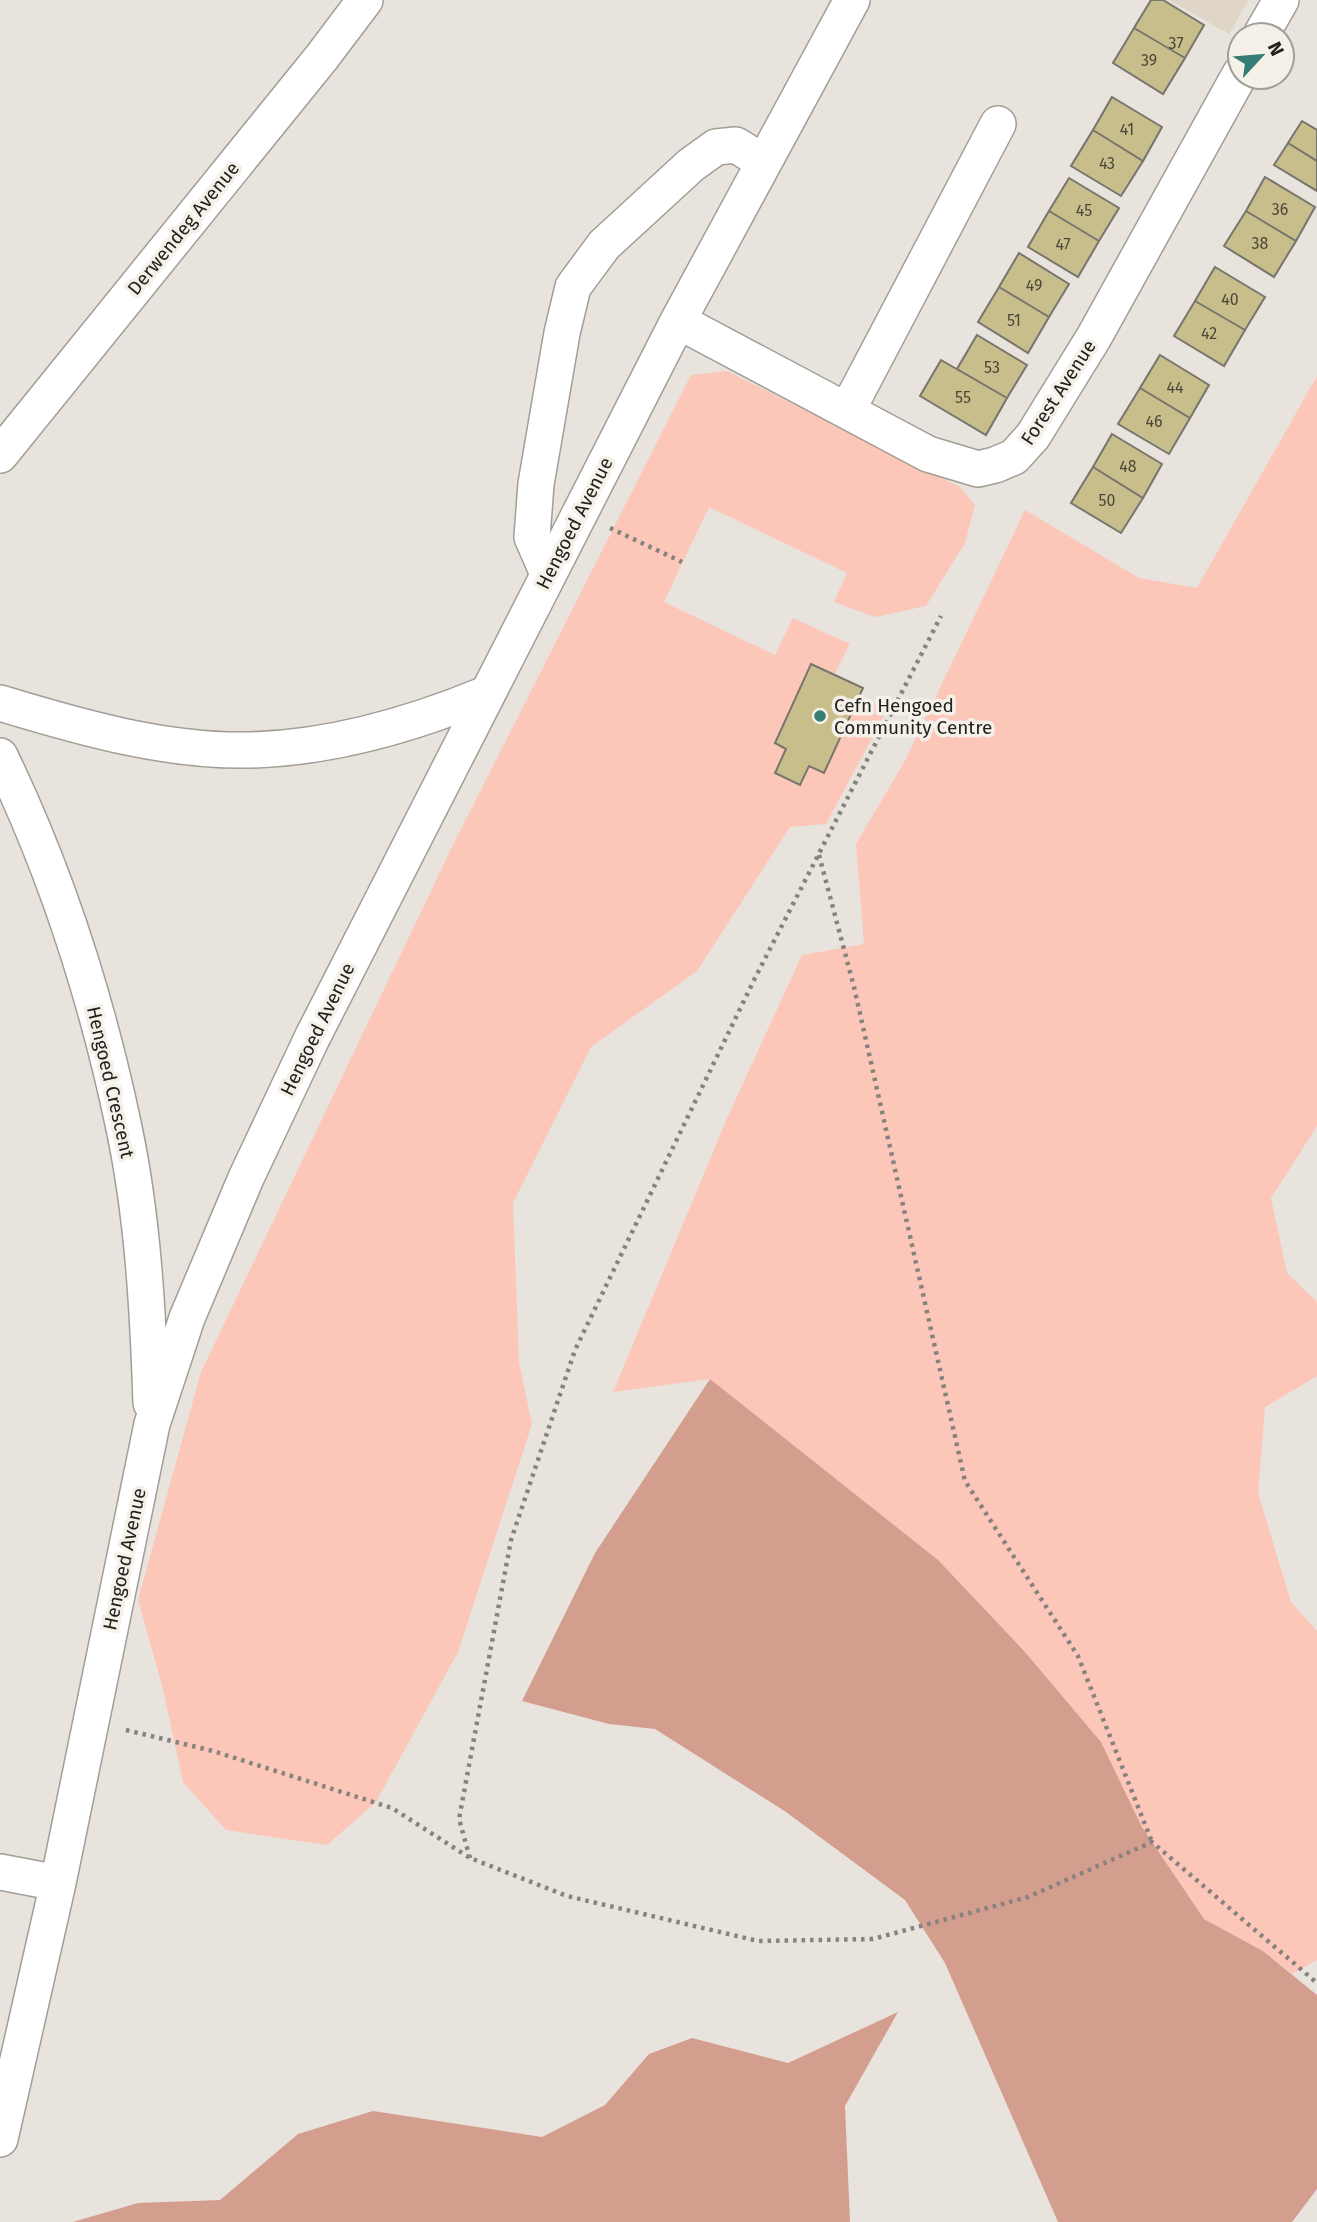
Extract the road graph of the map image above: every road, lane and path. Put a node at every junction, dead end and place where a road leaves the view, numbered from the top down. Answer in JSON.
{"nodes":[{"id":1,"x":365,"y":0,"type":"edge"},
{"id":2,"x":852,"y":0,"type":"edge"},
{"id":3,"x":1281,"y":0,"type":"edge"},
{"id":4,"x":1269,"y":21,"type":"edge"},
{"id":5,"x":1231,"y":91,"type":"edge"},
{"id":6,"x":998,"y":124,"type":"dead end"},
{"id":7,"x":763,"y":162,"type":"junction"},
{"id":8,"x":678,"y":321,"type":"junction"},
{"id":9,"x":847,"y":411,"type":"junction"},
{"id":10,"x":0,"y":455,"type":"edge"},
{"id":11,"x":579,"y":514,"type":"junction"},
{"id":12,"x":682,"y":562,"type":"dead end"},
{"id":13,"x":548,"y":574,"type":"junction"},
{"id":14,"x":941,"y":617,"type":"dead end"},
{"id":15,"x":486,"y":694,"type":"junction"},
{"id":16,"x":0,"y":703,"type":"edge"},
{"id":17,"x":0,"y":756,"type":"edge"},
{"id":18,"x":818,"y":854,"type":"junction"},
{"id":19,"x":152,"y":1424,"type":"junction"},
{"id":20,"x":91,"y":1722,"type":"junction"},
{"id":21,"x":1152,"y":1842,"type":"junction"},
{"id":22,"x":470,"y":1858,"type":"junction"},
{"id":23,"x":0,"y":1872,"type":"edge"},
{"id":24,"x":58,"y":1883,"type":"junction"},
{"id":25,"x":1317,"y":1983,"type":"edge"},
{"id":26,"x":0,"y":2138,"type":"edge"}],
"edges":[{"from":1,"to":10,"type":"street","name":"Derwendeg Avenue"},
{"from":2,"to":7,"type":"street","name":"Hengoed Avenue"},
{"from":3,"to":4,"type":"street"},
{"from":5,"to":9,"type":"street","name":"Forest Avenue"},
{"from":6,"to":9,"type":"street"},
{"from":7,"to":8,"type":"street","name":"Hengoed Avenue"},
{"from":7,"to":13,"type":"street"},
{"from":8,"to":9,"type":"street","name":"Forest Avenue"},
{"from":8,"to":11,"type":"street","name":"Hengoed Avenue"},
{"from":11,"to":12,"type":"path"},
{"from":11,"to":13,"type":"street","name":"Hengoed Avenue"},
{"from":13,"to":15,"type":"street","name":"Hengoed Avenue"},
{"from":14,"to":18,"type":"path"},
{"from":15,"to":16,"type":"street"},
{"from":15,"to":19,"type":"street","name":"Hengoed Avenue"},
{"from":17,"to":19,"type":"street","name":"Hengoed Crescent"},
{"from":18,"to":21,"type":"path"},
{"from":18,"to":22,"type":"path"},
{"from":19,"to":20,"type":"street","name":"Hengoed Avenue"},
{"from":20,"to":22,"type":"path"},
{"from":20,"to":24,"type":"street","name":"Hengoed Avenue"},
{"from":21,"to":22,"type":"path"},
{"from":21,"to":25,"type":"path"},
{"from":23,"to":24,"type":"street"},
{"from":24,"to":26,"type":"street","name":"Hengoed Avenue"}]}
